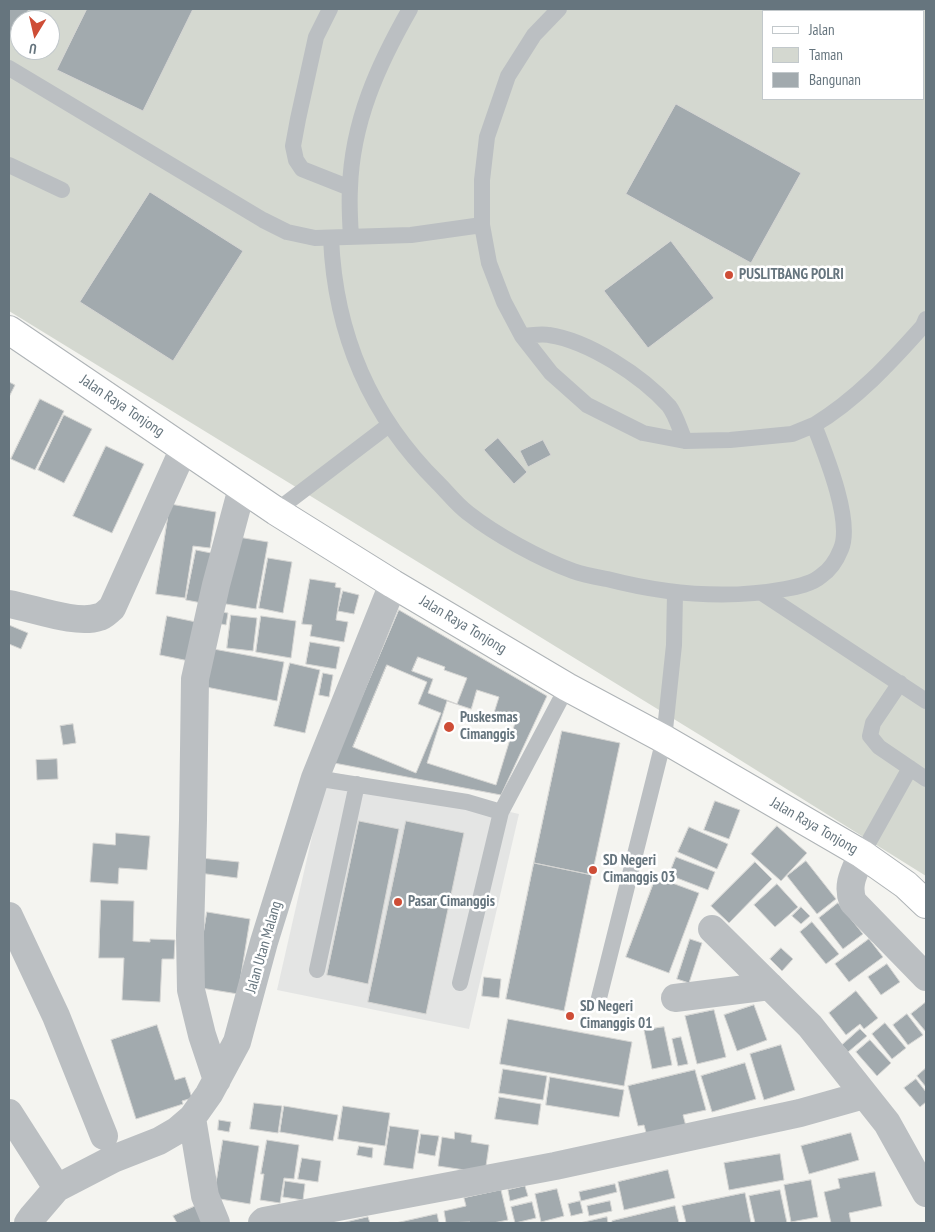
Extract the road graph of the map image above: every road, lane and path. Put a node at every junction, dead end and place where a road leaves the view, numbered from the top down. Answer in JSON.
{"nodes":[{"id":1,"x":330,"y":9,"type":"edge"},
{"id":2,"x":410,"y":9,"type":"edge"},
{"id":3,"x":559,"y":9,"type":"edge"},
{"id":4,"x":9,"y":68,"type":"edge"},
{"id":5,"x":9,"y":165,"type":"edge"},
{"id":6,"x":350,"y":188,"type":"junction"},
{"id":7,"x":62,"y":190,"type":"dead end"},
{"id":8,"x":482,"y":225,"type":"junction"},
{"id":9,"x":351,"y":237,"type":"junction"},
{"id":10,"x":331,"y":238,"type":"junction"},
{"id":11,"x":926,"y":320,"type":"edge"},
{"id":12,"x":9,"y":330,"type":"edge"},
{"id":13,"x":522,"y":336,"type":"junction"},
{"id":14,"x":389,"y":425,"type":"junction"},
{"id":15,"x":814,"y":425,"type":"junction"},
{"id":16,"x":685,"y":441,"type":"junction"},
{"id":17,"x":184,"y":448,"type":"junction"},
{"id":18,"x":242,"y":488,"type":"junction"},
{"id":19,"x":276,"y":511,"type":"junction"},
{"id":20,"x":393,"y":584,"type":"junction"},
{"id":21,"x":675,"y":593,"type":"junction"},
{"id":22,"x":762,"y":593,"type":"junction"},
{"id":23,"x":9,"y":604,"type":"edge"},
{"id":24,"x":900,"y":683,"type":"junction"},
{"id":25,"x":567,"y":687,"type":"junction"},
{"id":26,"x":926,"y":701,"type":"edge"},
{"id":27,"x":664,"y":740,"type":"junction"},
{"id":28,"x":910,"y":768,"type":"junction"},
{"id":29,"x":315,"y":778,"type":"junction"},
{"id":30,"x":926,"y":779,"type":"edge"},
{"id":31,"x":357,"y":784,"type":"junction"},
{"id":32,"x":502,"y":812,"type":"junction"},
{"id":33,"x":862,"y":854,"type":"junction"},
{"id":34,"x":926,"y":904,"type":"edge"},
{"id":35,"x":9,"y":916,"type":"edge"},
{"id":36,"x":712,"y":929,"type":"dead end"},
{"id":37,"x":316,"y":970,"type":"dead end"},
{"id":38,"x":925,"y":973,"type":"edge"},
{"id":39,"x":460,"y":983,"type":"dead end"},
{"id":40,"x":770,"y":986,"type":"junction"},
{"id":41,"x":675,"y":998,"type":"dead end"},
{"id":42,"x":598,"y":1002,"type":"dead end"},
{"id":43,"x":217,"y":1080,"type":"junction"},
{"id":44,"x":864,"y":1095,"type":"junction"},
{"id":45,"x":9,"y":1113,"type":"edge"},
{"id":46,"x":192,"y":1118,"type":"junction"},
{"id":47,"x":104,"y":1136,"type":"dead end"},
{"id":48,"x":57,"y":1188,"type":"junction"},
{"id":49,"x":926,"y":1193,"type":"edge"},
{"id":50,"x":28,"y":1223,"type":"edge"},
{"id":51,"x":216,"y":1223,"type":"edge"},
{"id":52,"x":262,"y":1223,"type":"edge"}],
"edges":[{"from":1,"to":6,"type":"lane"},
{"from":2,"to":6,"type":"lane"},
{"from":3,"to":8,"type":"lane"},
{"from":4,"to":10,"type":"lane"},
{"from":5,"to":7,"type":"lane"},
{"from":6,"to":9,"type":"lane"},
{"from":8,"to":9,"type":"lane"},
{"from":8,"to":13,"type":"lane"},
{"from":9,"to":10,"type":"lane"},
{"from":10,"to":14,"type":"lane"},
{"from":11,"to":15,"type":"lane"},
{"from":12,"to":17,"type":"main road","name":"Jalan Raya Tonjong"},
{"from":13,"to":16,"type":"lane"},
{"from":13,"to":16,"type":"lane"},
{"from":14,"to":19,"type":"lane"},
{"from":14,"to":21,"type":"lane"},
{"from":15,"to":16,"type":"lane"},
{"from":15,"to":22,"type":"lane"},
{"from":17,"to":18,"type":"main road","name":"Jalan Raya Tonjong"},
{"from":17,"to":23,"type":"street"},
{"from":18,"to":19,"type":"main road","name":"Jalan Raya Tonjong"},
{"from":18,"to":43,"type":"street"},
{"from":19,"to":20,"type":"main road","name":"Jalan Raya Tonjong"},
{"from":20,"to":25,"type":"main road","name":"Jalan Raya Tonjong"},
{"from":20,"to":29,"type":"street","name":"Jalan Utan Malang"},
{"from":21,"to":22,"type":"lane"},
{"from":21,"to":27,"type":"lane"},
{"from":22,"to":24,"type":"lane"},
{"from":24,"to":26,"type":"lane"},
{"from":24,"to":28,"type":"lane"},
{"from":25,"to":27,"type":"main road","name":"Jalan Raya Tonjong"},
{"from":25,"to":32,"type":"lane"},
{"from":27,"to":33,"type":"main road","name":"Jalan Raya Tonjong"},
{"from":27,"to":42,"type":"lane"},
{"from":28,"to":30,"type":"lane"},
{"from":28,"to":33,"type":"lane"},
{"from":29,"to":31,"type":"lane"},
{"from":29,"to":43,"type":"street","name":"Jalan Utan Malang"},
{"from":31,"to":32,"type":"lane"},
{"from":31,"to":37,"type":"lane"},
{"from":32,"to":39,"type":"lane"},
{"from":33,"to":34,"type":"main road","name":"Jalan Raya Tonjong"},
{"from":33,"to":38,"type":"street"},
{"from":35,"to":47,"type":"street"},
{"from":36,"to":40,"type":"street"},
{"from":40,"to":41,"type":"street"},
{"from":40,"to":44,"type":"street"},
{"from":43,"to":46,"type":"street","name":"Jalan Utan Malang"},
{"from":44,"to":49,"type":"street"},
{"from":44,"to":52,"type":"street"},
{"from":45,"to":48,"type":"street"},
{"from":46,"to":48,"type":"street","name":"Jalan Utan Malang"},
{"from":46,"to":51,"type":"street"},
{"from":48,"to":50,"type":"street","name":"Jalan Utan Malang"}]}
